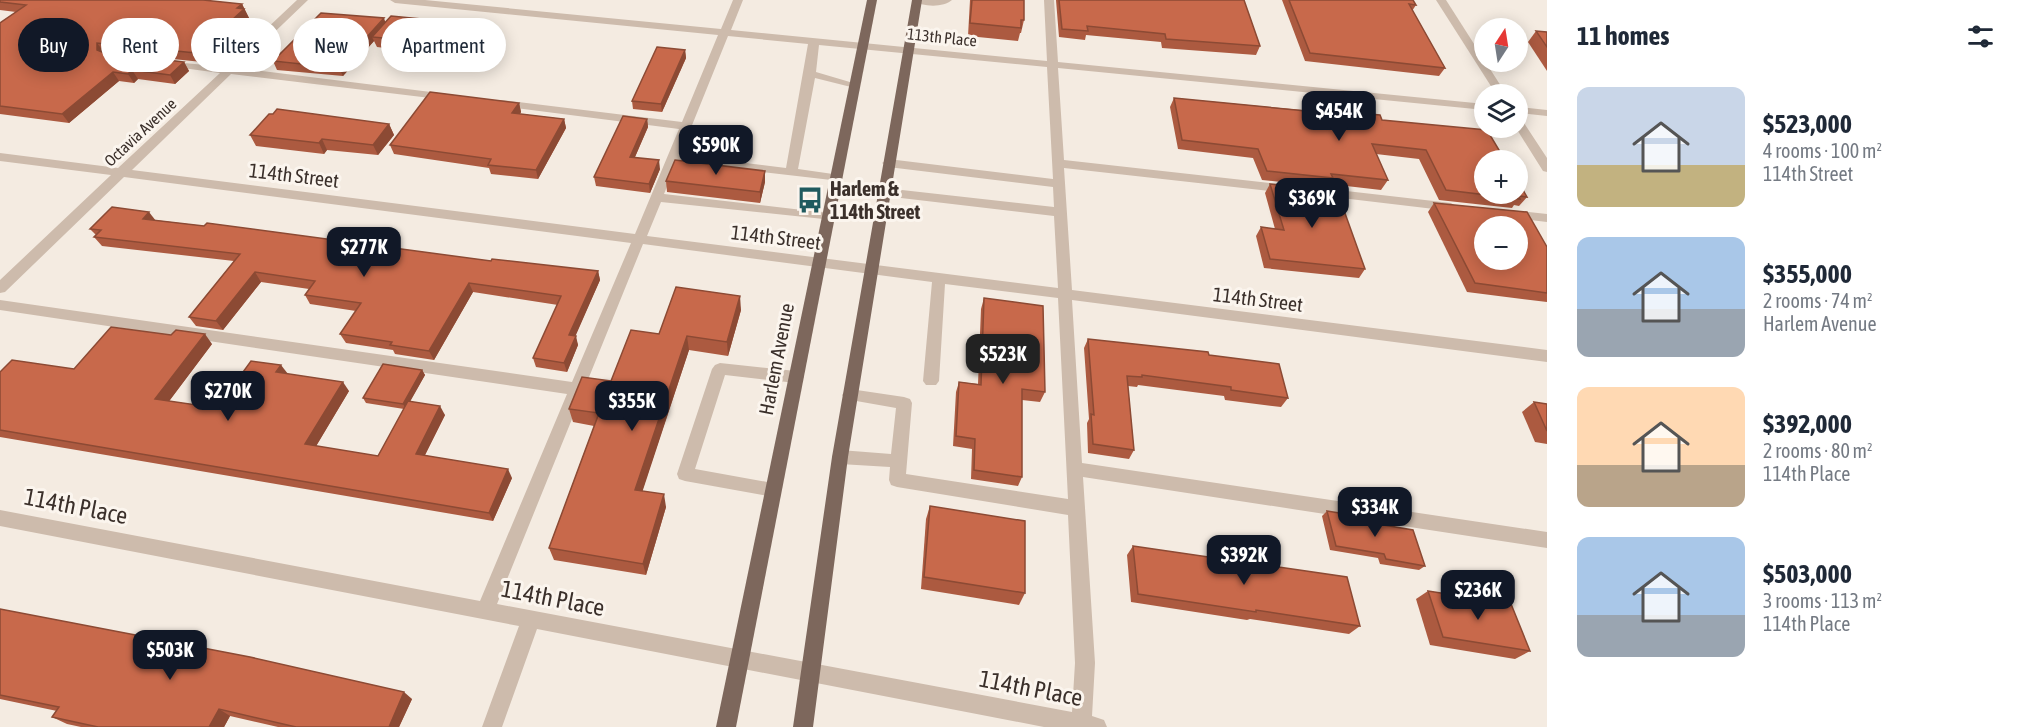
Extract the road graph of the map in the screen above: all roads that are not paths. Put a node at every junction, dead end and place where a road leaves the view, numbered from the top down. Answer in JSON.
{"nodes":[{"id":1,"x":303,"y":0,"type":"edge"},
{"id":2,"x":395,"y":0,"type":"edge"},
{"id":3,"x":738,"y":0,"type":"edge"},
{"id":4,"x":872,"y":0,"type":"edge"},
{"id":5,"x":917,"y":0,"type":"edge"},
{"id":6,"x":947,"y":0,"type":"edge"},
{"id":7,"x":1049,"y":0,"type":"edge"},
{"id":8,"x":1441,"y":0,"type":"edge"},
{"id":9,"x":281,"y":21,"type":"edge"},
{"id":10,"x":724,"y":32,"type":"junction"},
{"id":11,"x":814,"y":41,"type":"junction"},
{"id":12,"x":863,"y":46,"type":"junction"},
{"id":13,"x":908,"y":50,"type":"junction"},
{"id":14,"x":1052,"y":64,"type":"junction"},
{"id":15,"x":227,"y":72,"type":"edge"},
{"id":16,"x":245,"y":72,"type":"edge"},
{"id":17,"x":810,"y":74,"type":"junction"},
{"id":18,"x":1495,"y":84,"type":"edge"},
{"id":19,"x":855,"y":85,"type":"junction"},
{"id":20,"x":463,"y":99,"type":"edge"},
{"id":21,"x":487,"y":102,"type":"edge"},
{"id":22,"x":1474,"y":106,"type":"edge"},
{"id":23,"x":1528,"y":111,"type":"edge"},
{"id":24,"x":1547,"y":113,"type":"edge"},
{"id":25,"x":686,"y":126,"type":"junction"},
{"id":26,"x":1528,"y":138,"type":"edge"},
{"id":27,"x":0,"y":157,"type":"edge"},
{"id":28,"x":672,"y":158,"type":"junction"},
{"id":29,"x":1057,"y":163,"type":"junction"},
{"id":30,"x":888,"y":164,"type":"junction"},
{"id":31,"x":1547,"y":168,"type":"edge"},
{"id":32,"x":122,"y":172,"type":"junction"},
{"id":33,"x":791,"y":173,"type":"junction"},
{"id":34,"x":836,"y":178,"type":"junction"},
{"id":35,"x":1058,"y":184,"type":"junction"},
{"id":36,"x":884,"y":192,"type":"junction"},
{"id":37,"x":656,"y":197,"type":"junction"},
{"id":38,"x":1465,"y":209,"type":"edge"},
{"id":39,"x":1500,"y":212,"type":"edge"},
{"id":40,"x":1060,"y":213,"type":"junction"},
{"id":41,"x":828,"y":217,"type":"junction"},
{"id":42,"x":1547,"y":218,"type":"edge"},
{"id":43,"x":639,"y":239,"type":"junction"},
{"id":44,"x":818,"y":262,"type":"junction"},
{"id":45,"x":870,"y":269,"type":"junction"},
{"id":46,"x":939,"y":277,"type":"junction"},
{"id":47,"x":0,"y":288,"type":"edge"},
{"id":48,"x":1064,"y":293,"type":"junction"},
{"id":49,"x":0,"y":305,"type":"edge"},
{"id":50,"x":1547,"y":356,"type":"edge"},
{"id":51,"x":795,"y":377,"type":"junction"},
{"id":52,"x":931,"y":381,"type":"dead end"},
{"id":53,"x":577,"y":389,"type":"junction"},
{"id":54,"x":850,"y":395,"type":"junction"},
{"id":55,"x":840,"y":457,"type":"junction"},
{"id":56,"x":898,"y":460,"type":"junction"},
{"id":57,"x":1074,"y":469,"type":"junction"},
{"id":58,"x":773,"y":490,"type":"junction"},
{"id":59,"x":1075,"y":508,"type":"junction"},
{"id":60,"x":0,"y":518,"type":"edge"},
{"id":61,"x":1547,"y":540,"type":"edge"},
{"id":62,"x":485,"y":611,"type":"junction"},
{"id":63,"x":531,"y":619,"type":"junction"},
{"id":64,"x":740,"y":659,"type":"junction"},
{"id":65,"x":812,"y":671,"type":"junction"},
{"id":66,"x":1086,"y":726,"type":"edge"},
{"id":67,"x":492,"y":727,"type":"edge"},
{"id":68,"x":726,"y":727,"type":"edge"},
{"id":69,"x":803,"y":727,"type":"edge"}],
"edges":[{"from":1,"to":9,"type":"street","name":"Octavia Avenue"},
{"from":2,"to":10,"type":"street","name":"113th Place"},
{"from":3,"to":10,"type":"street"},
{"from":4,"to":12,"type":"main road","name":"Harlem Avenue"},
{"from":5,"to":6,"type":"street"},
{"from":5,"to":13,"type":"main road"},
{"from":7,"to":14,"type":"street"},
{"from":8,"to":18,"type":"street"},
{"from":10,"to":11,"type":"street","name":"113th Place"},
{"from":10,"to":25,"type":"street"},
{"from":11,"to":12,"type":"street","name":"113th Place"},
{"from":11,"to":17,"type":"street"},
{"from":12,"to":13,"type":"street","name":"113th Place"},
{"from":12,"to":19,"type":"main road","name":"Harlem Avenue"},
{"from":13,"to":14,"type":"street","name":"113th Place"},
{"from":13,"to":30,"type":"main road"},
{"from":14,"to":22,"type":"street","name":"113th Place"},
{"from":14,"to":29,"type":"street"},
{"from":15,"to":32,"type":"street","name":"Octavia Avenue"},
{"from":16,"to":20,"type":"street"},
{"from":17,"to":19,"type":"street"},
{"from":17,"to":33,"type":"street"},
{"from":19,"to":34,"type":"main road","name":"Harlem Avenue"},
{"from":21,"to":25,"type":"street"},
{"from":23,"to":24,"type":"street"},
{"from":25,"to":28,"type":"street"},
{"from":26,"to":31,"type":"street"},
{"from":27,"to":32,"type":"street","name":"114th Street"},
{"from":28,"to":33,"type":"street"},
{"from":28,"to":37,"type":"street"},
{"from":29,"to":35,"type":"street"},
{"from":29,"to":38,"type":"street"},
{"from":30,"to":35,"type":"street"},
{"from":30,"to":36,"type":"main road"},
{"from":32,"to":43,"type":"street","name":"114th Street"},
{"from":32,"to":47,"type":"street","name":"Octavia Avenue"},
{"from":33,"to":34,"type":"street"},
{"from":34,"to":41,"type":"main road","name":"Harlem Avenue"},
{"from":35,"to":40,"type":"street"},
{"from":36,"to":40,"type":"street"},
{"from":36,"to":45,"type":"main road"},
{"from":37,"to":41,"type":"street"},
{"from":37,"to":43,"type":"street"},
{"from":39,"to":42,"type":"street"},
{"from":40,"to":48,"type":"street"},
{"from":41,"to":44,"type":"main road","name":"Harlem Avenue"},
{"from":43,"to":44,"type":"street","name":"114th Street"},
{"from":43,"to":53,"type":"street"},
{"from":44,"to":45,"type":"street","name":"114th Street"},
{"from":44,"to":51,"type":"main road","name":"Harlem Avenue"},
{"from":45,"to":46,"type":"street","name":"114th Street"},
{"from":45,"to":54,"type":"main road"},
{"from":46,"to":48,"type":"street","name":"114th Street"},
{"from":46,"to":52,"type":"street"},
{"from":48,"to":50,"type":"street","name":"114th Street"},
{"from":48,"to":57,"type":"street"},
{"from":49,"to":53,"type":"street"},
{"from":51,"to":58,"type":"main road","name":"Harlem Avenue"},
{"from":51,"to":58,"type":"street"},
{"from":53,"to":62,"type":"street"},
{"from":54,"to":55,"type":"main road"},
{"from":54,"to":56,"type":"street"},
{"from":55,"to":56,"type":"street"},
{"from":55,"to":65,"type":"main road"},
{"from":56,"to":59,"type":"street"},
{"from":57,"to":59,"type":"street"},
{"from":57,"to":61,"type":"street"},
{"from":58,"to":64,"type":"main road","name":"Harlem Avenue"},
{"from":59,"to":66,"type":"street"},
{"from":60,"to":62,"type":"street","name":"114th Place"},
{"from":62,"to":63,"type":"street","name":"114th Place"},
{"from":63,"to":64,"type":"street","name":"114th Place"},
{"from":63,"to":67,"type":"street"},
{"from":64,"to":65,"type":"street","name":"114th Place"},
{"from":64,"to":68,"type":"main road","name":"Harlem Avenue"},
{"from":65,"to":66,"type":"street","name":"114th Place"},
{"from":65,"to":69,"type":"main road"}]}
